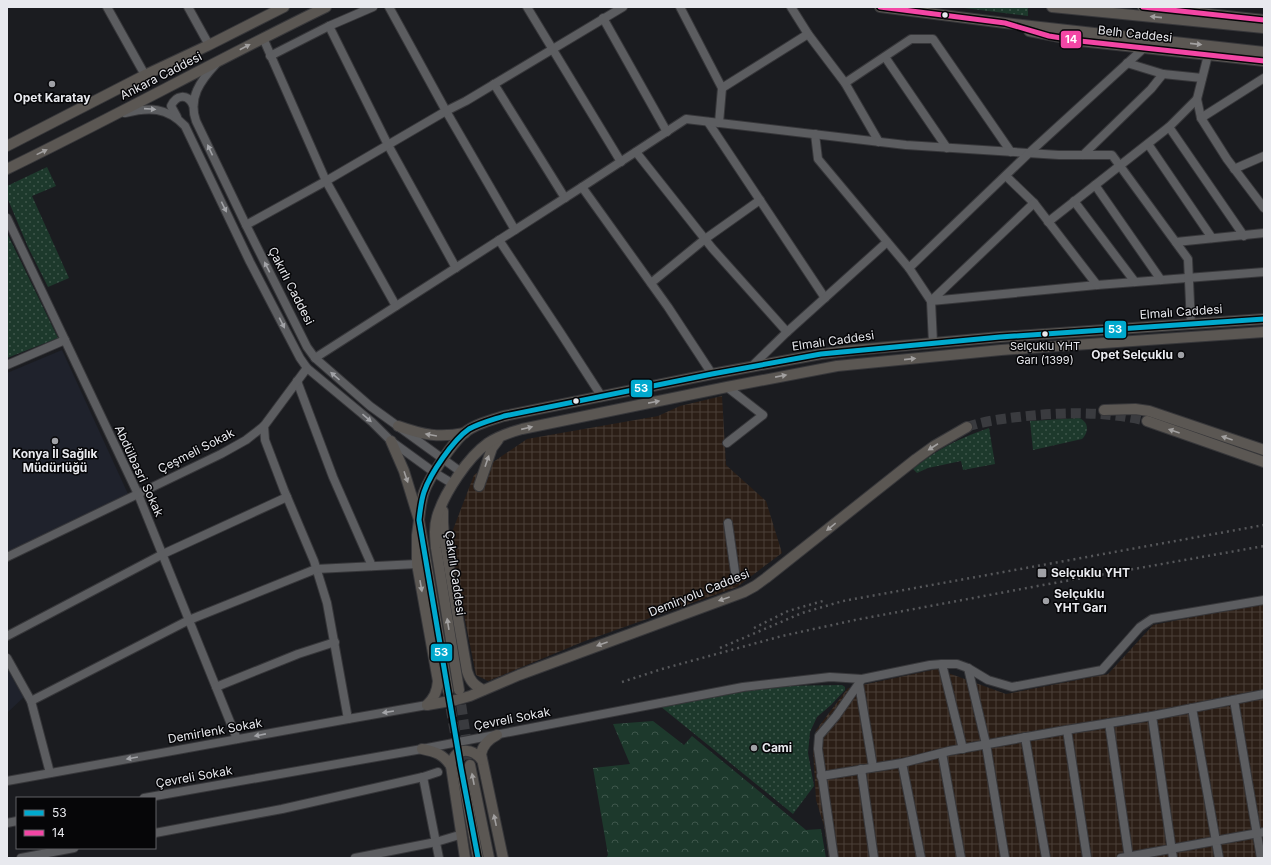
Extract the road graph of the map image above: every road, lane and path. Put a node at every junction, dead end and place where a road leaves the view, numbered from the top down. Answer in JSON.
{"nodes":[{"id":1,"x":107,"y":7,"type":"edge"},
{"id":2,"x":188,"y":7,"type":"edge"},
{"id":3,"x":284,"y":7,"type":"edge"},
{"id":4,"x":326,"y":7,"type":"edge"},
{"id":5,"x":373,"y":7,"type":"edge"},
{"id":6,"x":389,"y":7,"type":"edge"},
{"id":7,"x":527,"y":7,"type":"edge"},
{"id":8,"x":623,"y":7,"type":"edge"},
{"id":9,"x":680,"y":7,"type":"edge"},
{"id":10,"x":791,"y":7,"type":"edge"},
{"id":11,"x":880,"y":7,"type":"edge"},
{"id":12,"x":1052,"y":7,"type":"edge"},
{"id":13,"x":1144,"y":7,"type":"edge"},
{"id":14,"x":1186,"y":9,"type":"edge"},
{"id":15,"x":603,"y":18,"type":"junction"},
{"id":16,"x":1264,"y":20,"type":"edge"},
{"id":17,"x":1004,"y":23,"type":"junction"},
{"id":18,"x":330,"y":26,"type":"junction"},
{"id":19,"x":1264,"y":28,"type":"edge"},
{"id":20,"x":808,"y":34,"type":"junction"},
{"id":21,"x":262,"y":38,"type":"junction"},
{"id":22,"x":209,"y":45,"type":"junction"},
{"id":23,"x":1144,"y":48,"type":"junction"},
{"id":24,"x":552,"y":49,"type":"junction"},
{"id":25,"x":1264,"y":52,"type":"edge"},
{"id":26,"x":1208,"y":55,"type":"junction"},
{"id":27,"x":270,"y":56,"type":"junction"},
{"id":28,"x":885,"y":57,"type":"junction"},
{"id":29,"x":220,"y":60,"type":"junction"},
{"id":30,"x":1264,"y":61,"type":"edge"},
{"id":31,"x":1127,"y":63,"type":"junction"},
{"id":32,"x":1163,"y":74,"type":"junction"},
{"id":33,"x":144,"y":75,"type":"junction"},
{"id":34,"x":1202,"y":78,"type":"junction"},
{"id":35,"x":1264,"y":78,"type":"edge"},
{"id":36,"x":845,"y":83,"type":"junction"},
{"id":37,"x":494,"y":84,"type":"junction"},
{"id":38,"x":722,"y":88,"type":"junction"},
{"id":39,"x":1197,"y":99,"type":"junction"},
{"id":40,"x":193,"y":105,"type":"junction"},
{"id":41,"x":446,"y":111,"type":"junction"},
{"id":42,"x":112,"y":116,"type":"junction"},
{"id":43,"x":177,"y":117,"type":"junction"},
{"id":44,"x":1201,"y":118,"type":"junction"},
{"id":45,"x":708,"y":122,"type":"junction"},
{"id":46,"x":719,"y":123,"type":"junction"},
{"id":47,"x":1169,"y":127,"type":"junction"},
{"id":48,"x":667,"y":132,"type":"junction"},
{"id":49,"x":815,"y":134,"type":"junction"},
{"id":50,"x":879,"y":142,"type":"junction"},
{"id":51,"x":1148,"y":144,"type":"junction"},
{"id":52,"x":388,"y":145,"type":"junction"},
{"id":53,"x":7,"y":146,"type":"edge"},
{"id":54,"x":947,"y":148,"type":"junction"},
{"id":55,"x":636,"y":152,"type":"junction"},
{"id":56,"x":1011,"y":152,"type":"junction"},
{"id":57,"x":1029,"y":153,"type":"junction"},
{"id":58,"x":1083,"y":155,"type":"junction"},
{"id":59,"x":1264,"y":156,"type":"edge"},
{"id":60,"x":621,"y":162,"type":"junction"},
{"id":61,"x":1120,"y":166,"type":"junction"},
{"id":62,"x":7,"y":169,"type":"edge"},
{"id":63,"x":1234,"y":169,"type":"junction"},
{"id":64,"x":1006,"y":176,"type":"junction"},
{"id":65,"x":326,"y":181,"type":"junction"},
{"id":66,"x":1095,"y":185,"type":"junction"},
{"id":67,"x":582,"y":187,"type":"junction"},
{"id":68,"x":565,"y":198,"type":"junction"},
{"id":69,"x":760,"y":200,"type":"junction"},
{"id":70,"x":1074,"y":201,"type":"junction"},
{"id":71,"x":1034,"y":203,"type":"junction"},
{"id":72,"x":1263,"y":204,"type":"edge"},
{"id":73,"x":7,"y":218,"type":"edge"},
{"id":74,"x":1048,"y":222,"type":"junction"},
{"id":75,"x":246,"y":225,"type":"junction"},
{"id":76,"x":515,"y":230,"type":"junction"},
{"id":77,"x":1264,"y":233,"type":"edge"},
{"id":78,"x":1244,"y":236,"type":"junction"},
{"id":79,"x":1212,"y":238,"type":"junction"},
{"id":80,"x":705,"y":239,"type":"junction"},
{"id":81,"x":499,"y":240,"type":"junction"},
{"id":82,"x":887,"y":242,"type":"junction"},
{"id":83,"x":1176,"y":242,"type":"junction"},
{"id":84,"x":456,"y":268,"type":"junction"},
{"id":85,"x":909,"y":268,"type":"junction"},
{"id":86,"x":1264,"y":272,"type":"edge"},
{"id":87,"x":1189,"y":278,"type":"junction"},
{"id":88,"x":1161,"y":280,"type":"junction"},
{"id":89,"x":1135,"y":282,"type":"junction"},
{"id":90,"x":651,"y":283,"type":"junction"},
{"id":91,"x":1096,"y":285,"type":"junction"},
{"id":92,"x":825,"y":298,"type":"junction"},
{"id":93,"x":930,"y":302,"type":"junction"},
{"id":94,"x":396,"y":306,"type":"junction"},
{"id":95,"x":1264,"y":319,"type":"edge"},
{"id":96,"x":1191,"y":325,"type":"junction"},
{"id":97,"x":787,"y":332,"type":"junction"},
{"id":98,"x":1264,"y":332,"type":"edge"},
{"id":99,"x":65,"y":340,"type":"junction"},
{"id":100,"x":933,"y":343,"type":"junction"},
{"id":101,"x":315,"y":358,"type":"junction"},
{"id":102,"x":7,"y":365,"type":"edge"},
{"id":103,"x":307,"y":368,"type":"junction"},
{"id":104,"x":750,"y":368,"type":"junction"},
{"id":105,"x":712,"y":374,"type":"junction"},
{"id":106,"x":297,"y":381,"type":"junction"},
{"id":107,"x":727,"y":387,"type":"junction"},
{"id":108,"x":602,"y":397,"type":"junction"},
{"id":109,"x":1104,"y":410,"type":"dead end"},
{"id":110,"x":1147,"y":421,"type":"tunnel mouth"},
{"id":111,"x":264,"y":426,"type":"junction"},
{"id":112,"x":398,"y":426,"type":"junction"},
{"id":113,"x":967,"y":427,"type":"tunnel mouth"},
{"id":114,"x":465,"y":433,"type":"junction"},
{"id":115,"x":499,"y":437,"type":"junction"},
{"id":116,"x":391,"y":441,"type":"junction"},
{"id":117,"x":727,"y":443,"type":"dead end"},
{"id":118,"x":1264,"y":450,"type":"edge"},
{"id":119,"x":444,"y":459,"type":"junction"},
{"id":120,"x":1264,"y":462,"type":"edge"},
{"id":121,"x":461,"y":472,"type":"junction"},
{"id":122,"x":435,"y":473,"type":"junction"},
{"id":123,"x":453,"y":484,"type":"junction"},
{"id":124,"x":479,"y":486,"type":"dead end"},
{"id":125,"x":138,"y":494,"type":"junction"},
{"id":126,"x":447,"y":494,"type":"junction"},
{"id":127,"x":287,"y":497,"type":"junction"},
{"id":128,"x":419,"y":520,"type":"junction"},
{"id":129,"x":728,"y":523,"type":"dead end"},
{"id":130,"x":163,"y":554,"type":"junction"},
{"id":131,"x":7,"y":557,"type":"edge"},
{"id":132,"x":417,"y":564,"type":"junction"},
{"id":133,"x":372,"y":566,"type":"junction"},
{"id":134,"x":316,"y":569,"type":"junction"},
{"id":135,"x":736,"y":580,"type":"dead end"},
{"id":136,"x":1264,"y":600,"type":"edge"},
{"id":137,"x":189,"y":620,"type":"junction"},
{"id":138,"x":7,"y":636,"type":"edge"},
{"id":139,"x":335,"y":642,"type":"junction"},
{"id":140,"x":7,"y":658,"type":"edge"},
{"id":141,"x":942,"y":664,"type":"junction"},
{"id":142,"x":968,"y":668,"type":"junction"},
{"id":143,"x":861,"y":681,"type":"junction"},
{"id":144,"x":216,"y":687,"type":"junction"},
{"id":145,"x":459,"y":690,"type":"tunnel mouth"},
{"id":146,"x":483,"y":690,"type":"junction"},
{"id":147,"x":448,"y":691,"type":"tunnel mouth"},
{"id":148,"x":1264,"y":694,"type":"edge"},
{"id":149,"x":31,"y":700,"type":"junction"},
{"id":150,"x":1234,"y":700,"type":"junction"},
{"id":151,"x":427,"y":705,"type":"junction"},
{"id":152,"x":1192,"y":708,"type":"junction"},
{"id":153,"x":1152,"y":716,"type":"junction"},
{"id":154,"x":348,"y":718,"type":"junction"},
{"id":155,"x":1109,"y":723,"type":"junction"},
{"id":156,"x":1067,"y":730,"type":"junction"},
{"id":157,"x":497,"y":735,"type":"junction"},
{"id":158,"x":1025,"y":737,"type":"junction"},
{"id":159,"x":237,"y":739,"type":"junction"},
{"id":160,"x":986,"y":744,"type":"junction"},
{"id":161,"x":963,"y":748,"type":"junction"},
{"id":162,"x":422,"y":749,"type":"junction"},
{"id":163,"x":942,"y":753,"type":"junction"},
{"id":164,"x":482,"y":760,"type":"junction"},
{"id":165,"x":902,"y":763,"type":"junction"},
{"id":166,"x":461,"y":766,"type":"junction"},
{"id":167,"x":873,"y":767,"type":"junction"},
{"id":168,"x":861,"y":769,"type":"junction"},
{"id":169,"x":438,"y":772,"type":"dead end"},
{"id":170,"x":50,"y":773,"type":"junction"},
{"id":171,"x":821,"y":776,"type":"junction"},
{"id":172,"x":423,"y":778,"type":"junction"},
{"id":173,"x":7,"y":781,"type":"edge"},
{"id":174,"x":150,"y":797,"type":"edge"},
{"id":175,"x":471,"y":823,"type":"junction"},
{"id":176,"x":1260,"y":832,"type":"edge"},
{"id":177,"x":156,"y":833,"type":"edge"},
{"id":178,"x":456,"y":836,"type":"dead end"},
{"id":179,"x":1216,"y":841,"type":"junction"},
{"id":180,"x":436,"y":842,"type":"junction"},
{"id":181,"x":69,"y":849,"type":"edge"},
{"id":182,"x":1171,"y":849,"type":"junction"},
{"id":183,"x":21,"y":858,"type":"edge"},
{"id":184,"x":355,"y":858,"type":"edge"},
{"id":185,"x":439,"y":858,"type":"edge"},
{"id":186,"x":466,"y":858,"type":"edge"},
{"id":187,"x":472,"y":858,"type":"edge"},
{"id":188,"x":478,"y":858,"type":"edge"},
{"id":189,"x":489,"y":858,"type":"edge"},
{"id":190,"x":503,"y":858,"type":"edge"},
{"id":191,"x":834,"y":858,"type":"edge"},
{"id":192,"x":874,"y":858,"type":"edge"},
{"id":193,"x":921,"y":858,"type":"edge"},
{"id":194,"x":961,"y":858,"type":"edge"},
{"id":195,"x":1005,"y":858,"type":"edge"},
{"id":196,"x":1046,"y":858,"type":"edge"},
{"id":197,"x":1087,"y":858,"type":"edge"},
{"id":198,"x":1126,"y":858,"type":"edge"},
{"id":199,"x":1172,"y":858,"type":"edge"},
{"id":200,"x":1219,"y":858,"type":"edge"},
{"id":201,"x":1261,"y":858,"type":"edge"}],
"edges":[{"from":1,"to":33,"type":"street"},
{"from":2,"to":22,"type":"street"},
{"from":3,"to":22,"type":"main road","name":"Ankara Caddesi"},
{"from":4,"to":21,"type":"main road","name":"Ankara Caddesi"},
{"from":5,"to":18,"type":"street"},
{"from":6,"to":41,"type":"street"},
{"from":7,"to":24,"type":"street"},
{"from":8,"to":15,"type":"street"},
{"from":9,"to":38,"type":"street"},
{"from":10,"to":20,"type":"street"},
{"from":11,"to":17,"type":"main road","name":"Belh Caddesi"},
{"from":19,"to":12,"type":"main road","name":"Belh Caddesi","one_way":true},
{"from":13,"to":14,"type":"main road"},
{"from":14,"to":16,"type":"main road"},
{"from":15,"to":24,"type":"street"},
{"from":15,"to":48,"type":"street"},
{"from":17,"to":23,"type":"main road","name":"Belh Caddesi"},
{"from":17,"to":25,"type":"main road","name":"Belh Caddesi","one_way":true},
{"from":18,"to":27,"type":"street"},
{"from":18,"to":52,"type":"street"},
{"from":20,"to":36,"type":"street"},
{"from":20,"to":38,"type":"street"},
{"from":21,"to":27,"type":"street"},
{"from":29,"to":21,"type":"main road","name":"Ankara Caddesi","one_way":true},
{"from":22,"to":33,"type":"main road","name":"Ankara Caddesi"},
{"from":23,"to":26,"type":"main road","name":"Belh Caddesi"},
{"from":23,"to":31,"type":"street"},
{"from":24,"to":37,"type":"street"},
{"from":24,"to":60,"type":"street"},
{"from":26,"to":30,"type":"main road","name":"Belh Caddesi"},
{"from":26,"to":34,"type":"street"},
{"from":27,"to":65,"type":"street"},
{"from":28,"to":36,"type":"street"},
{"from":28,"to":54,"type":"street"},
{"from":28,"to":56,"type":"street"},
{"from":29,"to":40,"type":"street"},
{"from":29,"to":42,"type":"main road","name":"Ankara Caddesi"},
{"from":31,"to":32,"type":"street"},
{"from":31,"to":57,"type":"street"},
{"from":32,"to":34,"type":"street"},
{"from":32,"to":58,"type":"street"},
{"from":33,"to":53,"type":"main road","name":"Ankara Caddesi"},
{"from":34,"to":39,"type":"street"},
{"from":35,"to":44,"type":"street"},
{"from":36,"to":50,"type":"street"},
{"from":37,"to":41,"type":"street"},
{"from":37,"to":68,"type":"street"},
{"from":38,"to":46,"type":"street"},
{"from":39,"to":44,"type":"street"},
{"from":39,"to":47,"type":"street"},
{"from":40,"to":43,"type":"street"},
{"from":75,"to":40,"type":"street","name":"Çakırlı Caddesi","one_way":true},
{"from":41,"to":52,"type":"street"},
{"from":41,"to":76,"type":"street"},
{"from":42,"to":43,"type":"street","one_way":true},
{"from":62,"to":42,"type":"main road","name":"Ankara Caddesi","one_way":true},
{"from":43,"to":103,"type":"street","name":"Çakırlı Caddesi","one_way":true},
{"from":44,"to":63,"type":"street"},
{"from":45,"to":46,"type":"street"},
{"from":45,"to":48,"type":"street"},
{"from":45,"to":69,"type":"street"},
{"from":46,"to":49,"type":"street"},
{"from":47,"to":51,"type":"street"},
{"from":47,"to":78,"type":"street"},
{"from":48,"to":55,"type":"street"},
{"from":49,"to":50,"type":"street"},
{"from":49,"to":82,"type":"street"},
{"from":50,"to":54,"type":"street"},
{"from":51,"to":61,"type":"street"},
{"from":51,"to":79,"type":"street"},
{"from":52,"to":65,"type":"street"},
{"from":52,"to":84,"type":"street"},
{"from":54,"to":56,"type":"street"},
{"from":55,"to":60,"type":"street"},
{"from":55,"to":80,"type":"street"},
{"from":56,"to":57,"type":"street"},
{"from":57,"to":58,"type":"street"},
{"from":57,"to":64,"type":"street"},
{"from":58,"to":61,"type":"street"},
{"from":59,"to":63,"type":"street"},
{"from":60,"to":67,"type":"street"},
{"from":61,"to":66,"type":"street"},
{"from":61,"to":83,"type":"street"},
{"from":63,"to":72,"type":"street"},
{"from":64,"to":71,"type":"street"},
{"from":64,"to":85,"type":"street"},
{"from":65,"to":75,"type":"street"},
{"from":65,"to":94,"type":"street"},
{"from":66,"to":70,"type":"street"},
{"from":66,"to":88,"type":"street"},
{"from":67,"to":68,"type":"street"},
{"from":67,"to":90,"type":"street"},
{"from":68,"to":76,"type":"street"},
{"from":69,"to":80,"type":"street"},
{"from":69,"to":92,"type":"street"},
{"from":70,"to":74,"type":"street"},
{"from":70,"to":89,"type":"street"},
{"from":71,"to":74,"type":"street"},
{"from":71,"to":93,"type":"street"},
{"from":73,"to":99,"type":"street","name":"Abdülbasri Sokak"},
{"from":74,"to":91,"type":"street"},
{"from":101,"to":75,"type":"street","name":"Çakırlı Caddesi","one_way":true},
{"from":76,"to":81,"type":"street"},
{"from":77,"to":78,"type":"street"},
{"from":78,"to":79,"type":"street"},
{"from":79,"to":83,"type":"street"},
{"from":80,"to":90,"type":"street"},
{"from":80,"to":97,"type":"street"},
{"from":81,"to":84,"type":"street"},
{"from":81,"to":108,"type":"street"},
{"from":82,"to":85,"type":"street"},
{"from":82,"to":92,"type":"street"},
{"from":83,"to":87,"type":"street"},
{"from":84,"to":94,"type":"street"},
{"from":85,"to":93,"type":"street"},
{"from":86,"to":87,"type":"street"},
{"from":87,"to":88,"type":"street"},
{"from":87,"to":96,"type":"street"},
{"from":88,"to":89,"type":"street"},
{"from":89,"to":91,"type":"street"},
{"from":90,"to":105,"type":"street"},
{"from":91,"to":93,"type":"street"},
{"from":92,"to":97,"type":"street"},
{"from":93,"to":100,"type":"street"},
{"from":94,"to":101,"type":"street"},
{"from":95,"to":96,"type":"main road","name":"Elmalı Caddesi"},
{"from":96,"to":100,"type":"main road","name":"Elmalı Caddesi"},
{"from":97,"to":104,"type":"street"},
{"from":107,"to":98,"type":"main road","name":"Elmalı Caddesi","one_way":true},
{"from":99,"to":102,"type":"street"},
{"from":99,"to":125,"type":"street","name":"Abdülbasri Sokak"},
{"from":100,"to":104,"type":"main road","name":"Elmalı Caddesi"},
{"from":112,"to":101,"type":"street","name":"Çakırlı Caddesi","one_way":true},
{"from":103,"to":106,"type":"street","name":"Çeşmeli Sokak"},
{"from":103,"to":116,"type":"street","name":"Çakırlı Caddesi","one_way":true},
{"from":104,"to":105,"type":"main road","name":"Elmalı Caddesi"},
{"from":105,"to":108,"type":"main road","name":"Elmalı Caddesi"},
{"from":106,"to":111,"type":"street","name":"Çeşmeli Sokak"},
{"from":106,"to":133,"type":"street"},
{"from":115,"to":107,"type":"main road","name":"Elmalı Caddesi","one_way":true},
{"from":107,"to":117,"type":"street"},
{"from":108,"to":114,"type":"main road","name":"Elmalı Caddesi"},
{"from":118,"to":109,"type":"main road","one_way":true},
{"from":120,"to":110,"type":"main road","one_way":true},
{"from":111,"to":125,"type":"street","name":"Çeşmeli Sokak"},
{"from":111,"to":127,"type":"street"},
{"from":114,"to":112,"type":"main road","one_way":true},
{"from":112,"to":119,"type":"street","name":"Çakırlı Caddesi"},
{"from":113,"to":146,"type":"main road","name":"Demiryolu Caddesi","one_way":true},
{"from":114,"to":119,"type":"main road","name":"Elmalı Caddesi"},
{"from":115,"to":121,"type":"main road","name":"Elmalı Caddesi"},
{"from":124,"to":115,"type":"main road","one_way":true},
{"from":116,"to":122,"type":"street","name":"Çakırlı Caddesi"},
{"from":116,"to":128,"type":"main road","one_way":true},
{"from":119,"to":121,"type":"street","name":"Çakırlı Caddesi"},
{"from":119,"to":122,"type":"main road","name":"Elmalı Caddesi"},
{"from":121,"to":123,"type":"main road","name":"Elmalı Caddesi"},
{"from":122,"to":123,"type":"street","name":"Çakırlı Caddesi"},
{"from":122,"to":128,"type":"main road","name":"Çakırlı Caddesi"},
{"from":123,"to":126,"type":"main road","name":"Çakırlı Caddesi"},
{"from":125,"to":130,"type":"street","name":"Abdülbasri Sokak"},
{"from":125,"to":131,"type":"street","name":"Çeşmeli Sokak"},
{"from":145,"to":126,"type":"main road","name":"Çakırlı Caddesi","one_way":true},
{"from":126,"to":146,"type":"main road"},
{"from":127,"to":130,"type":"street"},
{"from":127,"to":134,"type":"street"},
{"from":128,"to":132,"type":"main road"},
{"from":128,"to":147,"type":"main road","name":"Çakırlı Caddesi"},
{"from":129,"to":135,"type":"street"},
{"from":130,"to":137,"type":"street","name":"Abdülbasri Sokak"},
{"from":130,"to":138,"type":"street"},
{"from":132,"to":133,"type":"street"},
{"from":132,"to":151,"type":"main road","one_way":true},
{"from":133,"to":134,"type":"street"},
{"from":134,"to":137,"type":"street"},
{"from":134,"to":139,"type":"street"},
{"from":136,"to":142,"type":"street","name":"Çevreli Sokak"},
{"from":137,"to":144,"type":"street","name":"Abdülbasri Sokak"},
{"from":137,"to":149,"type":"street"},
{"from":139,"to":144,"type":"street"},
{"from":139,"to":154,"type":"street"},
{"from":140,"to":149,"type":"street"},
{"from":141,"to":142,"type":"street","name":"Çevreli Sokak"},
{"from":141,"to":143,"type":"street","name":"Çevreli Sokak"},
{"from":141,"to":161,"type":"street"},
{"from":142,"to":160,"type":"street"},
{"from":143,"to":157,"type":"street","name":"Çevreli Sokak"},
{"from":143,"to":167,"type":"street"},
{"from":143,"to":171,"type":"street"},
{"from":144,"to":159,"type":"street","name":"Abdülbasri Sokak"},
{"from":146,"to":151,"type":"main road","name":"Demiryolu Caddesi"},
{"from":148,"to":150,"type":"street"},
{"from":149,"to":170,"type":"street"},
{"from":150,"to":152,"type":"street"},
{"from":150,"to":176,"type":"street"},
{"from":151,"to":154,"type":"street","name":"Demirlenk Sokak","one_way":true},
{"from":152,"to":153,"type":"street"},
{"from":152,"to":179,"type":"street"},
{"from":153,"to":155,"type":"street"},
{"from":153,"to":182,"type":"street"},
{"from":154,"to":159,"type":"street","name":"Demirlenk Sokak","one_way":true},
{"from":155,"to":156,"type":"street"},
{"from":155,"to":198,"type":"street"},
{"from":156,"to":158,"type":"street"},
{"from":156,"to":197,"type":"street"},
{"from":157,"to":162,"type":"street","name":"Çevreli Sokak"},
{"from":157,"to":164,"type":"main road"},
{"from":158,"to":160,"type":"street"},
{"from":158,"to":196,"type":"street"},
{"from":159,"to":170,"type":"street","name":"Demirlenk Sokak","one_way":true},
{"from":160,"to":161,"type":"street"},
{"from":160,"to":195,"type":"street"},
{"from":161,"to":163,"type":"street"},
{"from":162,"to":166,"type":"main road"},
{"from":162,"to":174,"type":"street","name":"Çevreli Sokak"},
{"from":163,"to":165,"type":"street"},
{"from":163,"to":194,"type":"street"},
{"from":164,"to":166,"type":"main road"},
{"from":190,"to":164,"type":"main road","one_way":true},
{"from":165,"to":167,"type":"street"},
{"from":165,"to":193,"type":"street"},
{"from":166,"to":175,"type":"main road"},
{"from":166,"to":186,"type":"main road"},
{"from":189,"to":166,"type":"main road","one_way":true},
{"from":167,"to":168,"type":"street"},
{"from":168,"to":171,"type":"street"},
{"from":168,"to":192,"type":"street"},
{"from":169,"to":172,"type":"street"},
{"from":170,"to":173,"type":"street","name":"Demirlenk Sokak"},
{"from":171,"to":191,"type":"street"},
{"from":172,"to":177,"type":"street"},
{"from":172,"to":180,"type":"street"},
{"from":175,"to":187,"type":"main road"},
{"from":175,"to":188,"type":"main road"},
{"from":176,"to":179,"type":"street"},
{"from":176,"to":201,"type":"street"},
{"from":178,"to":180,"type":"street"},
{"from":179,"to":182,"type":"street"},
{"from":179,"to":200,"type":"street"},
{"from":180,"to":184,"type":"street"},
{"from":180,"to":185,"type":"street"},
{"from":181,"to":183,"type":"street"},
{"from":182,"to":198,"type":"street"},
{"from":182,"to":199,"type":"street"}]}
